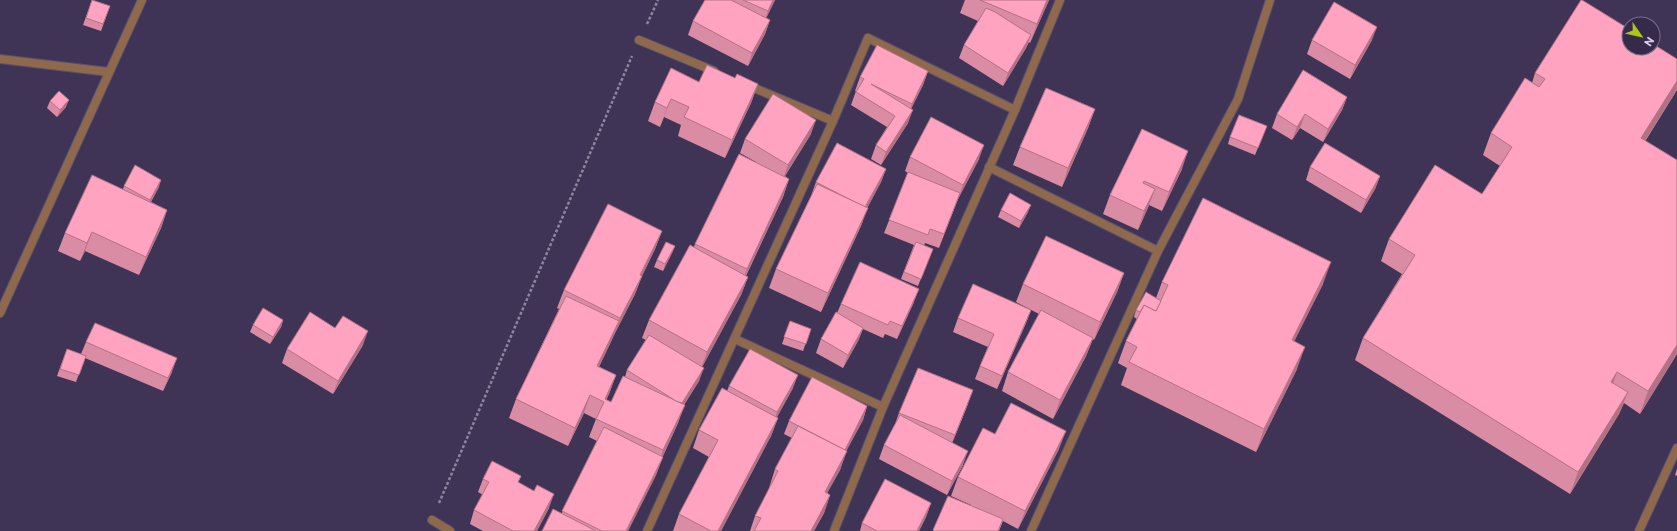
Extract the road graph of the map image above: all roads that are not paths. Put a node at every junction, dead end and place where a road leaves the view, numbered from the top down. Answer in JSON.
{"nodes":[{"id":1,"x":142,"y":0,"type":"edge"},
{"id":2,"x":1060,"y":0,"type":"edge"},
{"id":3,"x":1270,"y":0,"type":"edge"},
{"id":4,"x":640,"y":40,"type":"road end"},
{"id":5,"x":0,"y":60,"type":"edge"},
{"id":6,"x":109,"y":72,"type":"junction"},
{"id":7,"x":718,"y":73,"type":"edge"},
{"id":8,"x":740,"y":82,"type":"edge"},
{"id":9,"x":1015,"y":110,"type":"junction"},
{"id":10,"x":833,"y":122,"type":"junction"},
{"id":11,"x":989,"y":167,"type":"junction"},
{"id":12,"x":1158,"y":251,"type":"junction"},
{"id":13,"x":0,"y":313,"type":"edge"},
{"id":14,"x":735,"y":339,"type":"junction"},
{"id":15,"x":883,"y":407,"type":"junction"},
{"id":16,"x":1677,"y":448,"type":"edge"},
{"id":17,"x":432,"y":520,"type":"road end"},
{"id":18,"x":450,"y":531,"type":"edge"},
{"id":19,"x":647,"y":531,"type":"edge"},
{"id":20,"x":834,"y":531,"type":"edge"},
{"id":21,"x":1031,"y":531,"type":"edge"},
{"id":22,"x":1639,"y":531,"type":"edge"}],
"edges":[{"from":1,"to":6,"type":"street"},
{"from":2,"to":9,"type":"street"},
{"from":3,"to":12,"type":"street"},
{"from":4,"to":7,"type":"street"},
{"from":5,"to":6,"type":"street"},
{"from":6,"to":13,"type":"street"},
{"from":8,"to":10,"type":"street"},
{"from":9,"to":10,"type":"street"},
{"from":9,"to":11,"type":"street"},
{"from":10,"to":14,"type":"street"},
{"from":11,"to":12,"type":"street"},
{"from":11,"to":15,"type":"street"},
{"from":12,"to":21,"type":"street"},
{"from":14,"to":15,"type":"street"},
{"from":14,"to":19,"type":"street"},
{"from":15,"to":20,"type":"street"},
{"from":16,"to":22,"type":"street"},
{"from":17,"to":18,"type":"street"}]}
